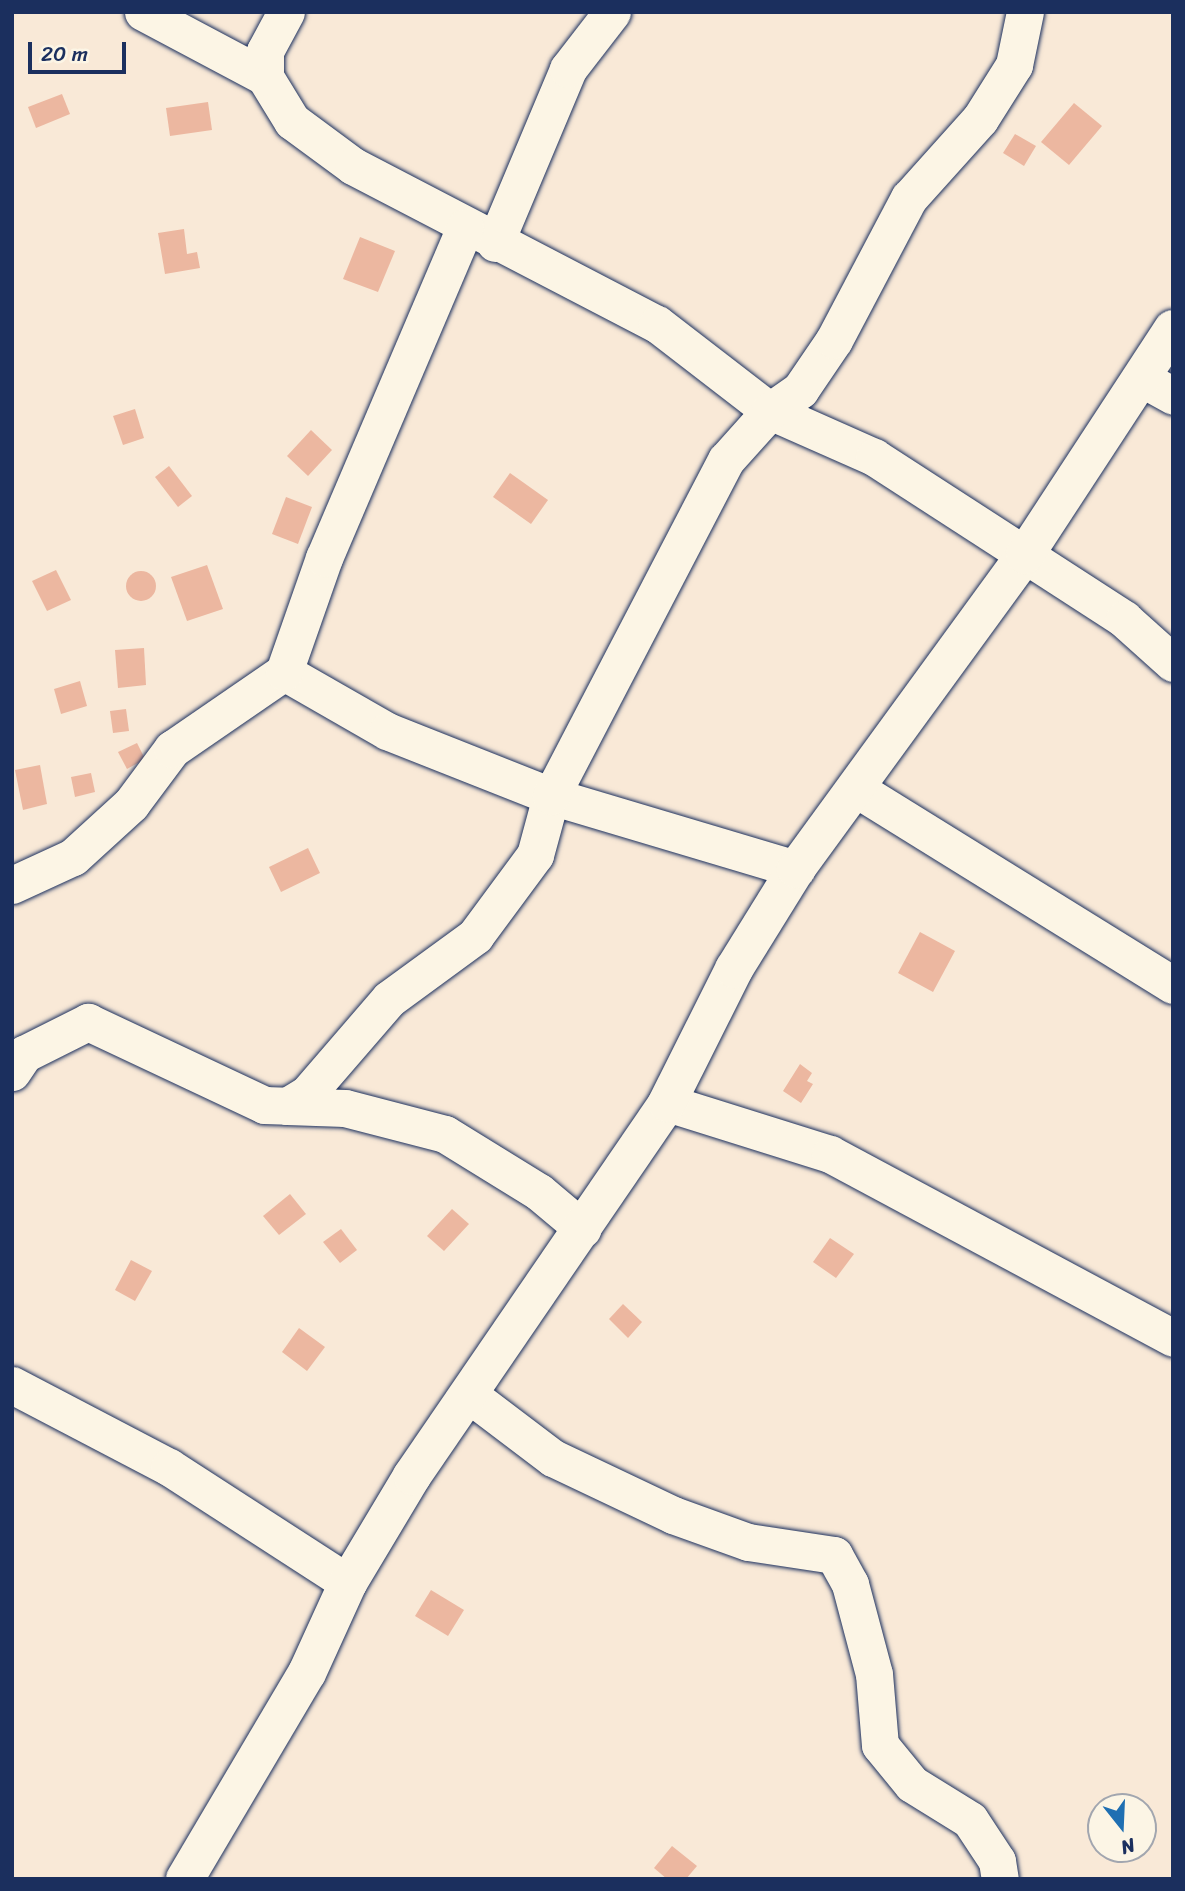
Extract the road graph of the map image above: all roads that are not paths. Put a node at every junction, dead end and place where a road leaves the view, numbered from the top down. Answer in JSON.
{"nodes":[{"id":1,"x":143,"y":12,"type":"edge"},
{"id":2,"x":286,"y":12,"type":"edge"},
{"id":3,"x":612,"y":12,"type":"edge"},
{"id":4,"x":1025,"y":12,"type":"edge"},
{"id":5,"x":265,"y":77,"type":"junction"},
{"id":6,"x":480,"y":235,"type":"junction"},
{"id":7,"x":1173,"y":328,"type":"edge"},
{"id":8,"x":1157,"y":387,"type":"edge"},
{"id":9,"x":770,"y":411,"type":"junction"},
{"id":10,"x":1025,"y":555,"type":"junction"},
{"id":11,"x":1173,"y":663,"type":"edge"},
{"id":12,"x":285,"y":673,"type":"junction"},
{"id":13,"x":855,"y":788,"type":"junction"},
{"id":14,"x":551,"y":796,"type":"junction"},
{"id":15,"x":796,"y":870,"type":"junction"},
{"id":16,"x":12,"y":885,"type":"edge"},
{"id":17,"x":1173,"y":985,"type":"edge"},
{"id":18,"x":16,"y":1051,"type":"edge"},
{"id":19,"x":667,"y":1103,"type":"junction"},
{"id":20,"x":287,"y":1106,"type":"junction"},
{"id":21,"x":583,"y":1229,"type":"junction"},
{"id":22,"x":1173,"y":1338,"type":"edge"},
{"id":23,"x":12,"y":1385,"type":"edge"},
{"id":24,"x":471,"y":1396,"type":"junction"},
{"id":25,"x":348,"y":1583,"type":"junction"},
{"id":26,"x":185,"y":1879,"type":"edge"},
{"id":27,"x":1000,"y":1879,"type":"edge"}],
"edges":[{"from":1,"to":5,"type":"street"},
{"from":2,"to":5,"type":"street"},
{"from":3,"to":6,"type":"street"},
{"from":4,"to":9,"type":"street"},
{"from":5,"to":6,"type":"street"},
{"from":6,"to":9,"type":"street"},
{"from":6,"to":12,"type":"street"},
{"from":7,"to":8,"type":"street"},
{"from":8,"to":10,"type":"street"},
{"from":9,"to":10,"type":"street"},
{"from":9,"to":14,"type":"street"},
{"from":10,"to":11,"type":"street"},
{"from":10,"to":13,"type":"street"},
{"from":12,"to":14,"type":"street"},
{"from":12,"to":16,"type":"street"},
{"from":13,"to":15,"type":"street"},
{"from":13,"to":17,"type":"street"},
{"from":14,"to":15,"type":"street"},
{"from":14,"to":20,"type":"street"},
{"from":15,"to":19,"type":"street"},
{"from":18,"to":20,"type":"street"},
{"from":19,"to":21,"type":"street"},
{"from":19,"to":22,"type":"street"},
{"from":20,"to":21,"type":"street"},
{"from":21,"to":24,"type":"street"},
{"from":23,"to":25,"type":"street"},
{"from":24,"to":25,"type":"street"},
{"from":24,"to":27,"type":"street"},
{"from":25,"to":26,"type":"street"}]}
